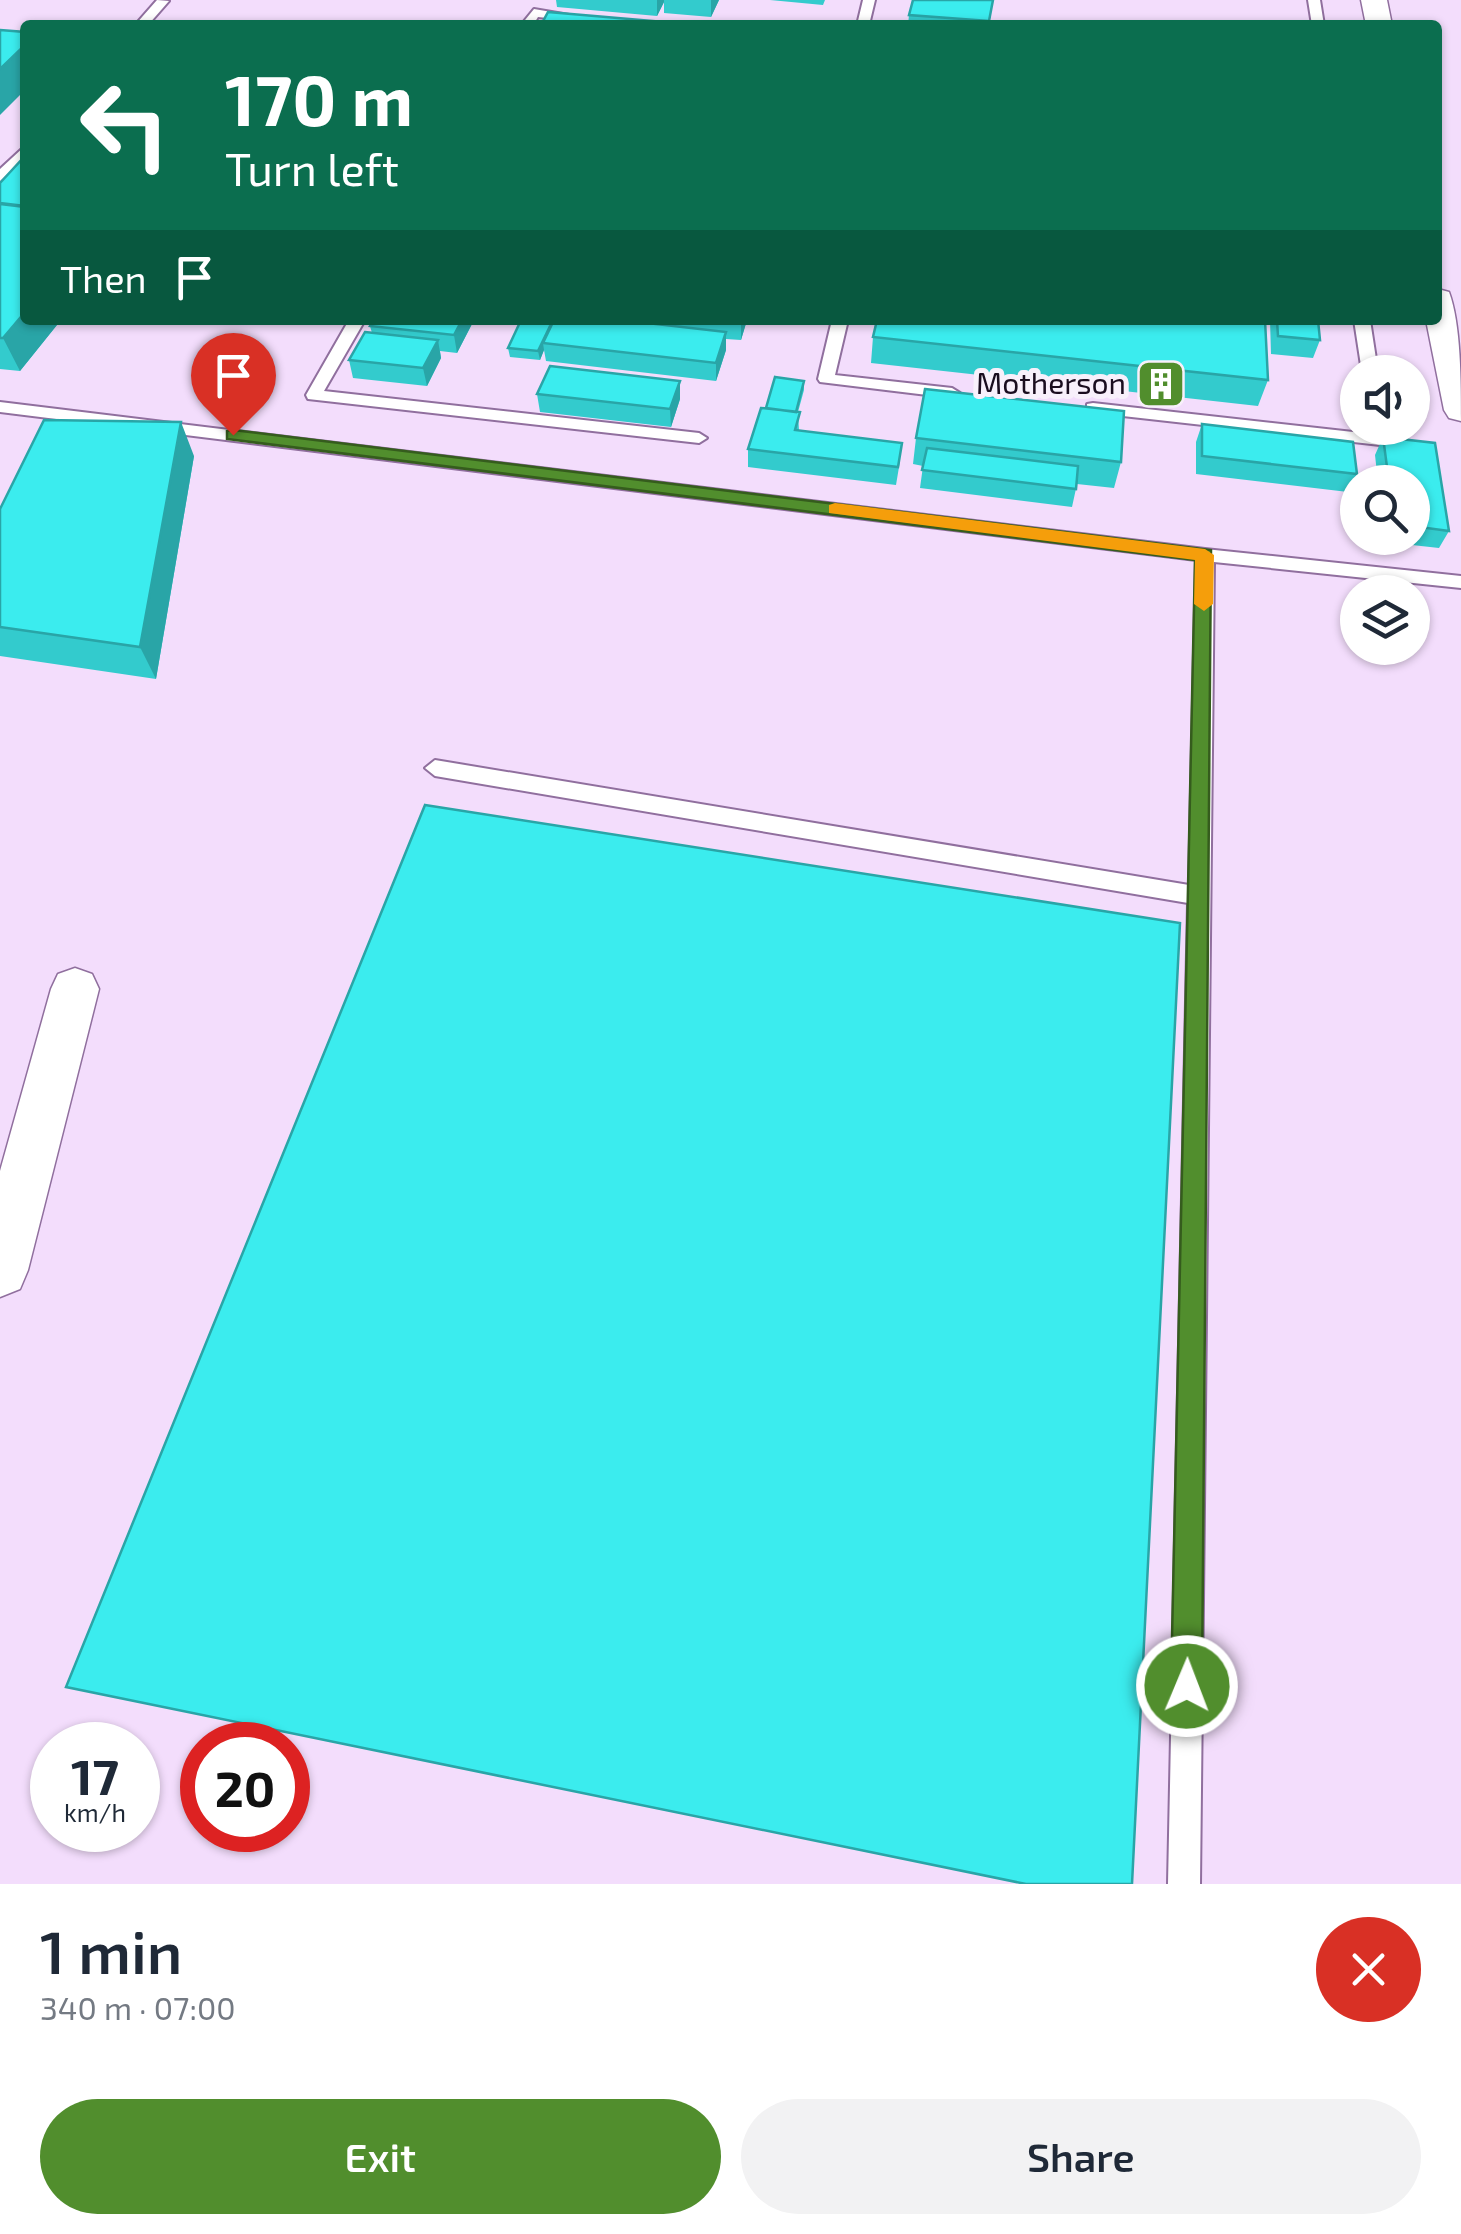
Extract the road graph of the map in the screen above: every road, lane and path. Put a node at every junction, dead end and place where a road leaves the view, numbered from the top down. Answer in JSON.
{"nodes":[{"id":1,"x":163,"y":1,"type":"edge"},
{"id":2,"x":588,"y":18,"type":"edge"},
{"id":3,"x":146,"y":20,"type":"edge"},
{"id":4,"x":530,"y":20,"type":"edge"},
{"id":5,"x":20,"y":156,"type":"edge"},
{"id":6,"x":0,"y":178,"type":"edge"},
{"id":7,"x":1442,"y":318,"type":"edge"},
{"id":8,"x":354,"y":325,"type":"edge"},
{"id":9,"x":839,"y":325,"type":"edge"},
{"id":10,"x":1363,"y":325,"type":"edge"},
{"id":11,"x":1367,"y":355,"type":"edge"},
{"id":12,"x":964,"y":394,"type":"edge"},
{"id":13,"x":0,"y":407,"type":"edge"},
{"id":14,"x":1083,"y":407,"type":"edge"},
{"id":15,"x":1461,"y":410,"type":"edge"},
{"id":16,"x":1340,"y":436,"type":"edge"},
{"id":17,"x":699,"y":438,"type":"dead end"},
{"id":18,"x":1205,"y":555,"type":"junction"},
{"id":19,"x":1461,"y":582,"type":"edge"},
{"id":20,"x":436,"y":768,"type":"dead end"},
{"id":21,"x":1199,"y":896,"type":"junction"},
{"id":22,"x":75,"y":989,"type":"dead end"},
{"id":23,"x":0,"y":1270,"type":"edge"},
{"id":24,"x":1184,"y":1884,"type":"edge"}],
"edges":[{"from":1,"to":3,"type":"lane"},
{"from":2,"to":4,"type":"lane"},
{"from":5,"to":6,"type":"lane"},
{"from":7,"to":15,"type":"street"},
{"from":8,"to":17,"type":"lane"},
{"from":9,"to":12,"type":"lane"},
{"from":10,"to":11,"type":"lane"},
{"from":13,"to":18,"type":"lane"},
{"from":14,"to":16,"type":"lane"},
{"from":18,"to":19,"type":"lane"},
{"from":18,"to":21,"type":"lane"},
{"from":20,"to":21,"type":"lane"},
{"from":21,"to":24,"type":"lane"},
{"from":22,"to":23,"type":"street"}]}
